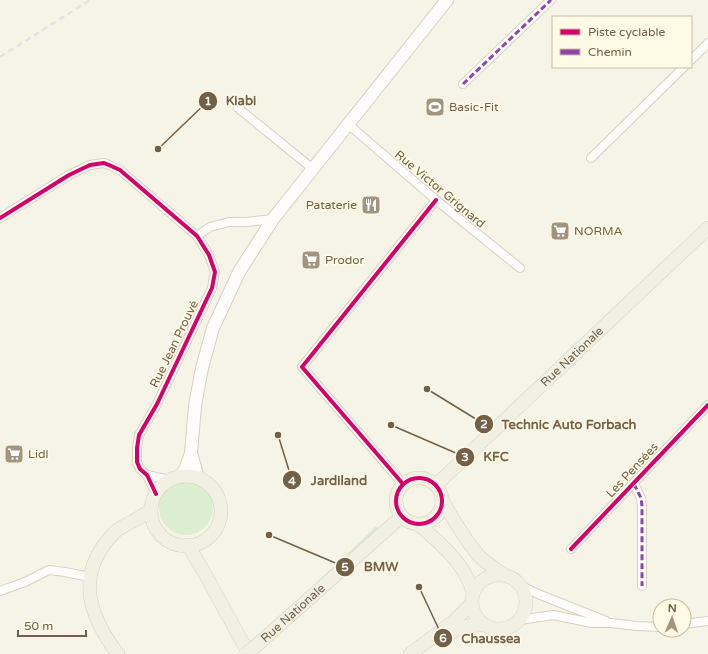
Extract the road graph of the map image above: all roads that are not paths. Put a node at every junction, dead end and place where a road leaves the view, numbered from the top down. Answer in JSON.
{"nodes":[{"id":1,"x":447,"y":0,"type":"edge"},
{"id":2,"x":552,"y":0,"type":"edge"},
{"id":3,"x":708,"y":43,"type":"edge"},
{"id":4,"x":692,"y":59,"type":"edge"},
{"id":5,"x":683,"y":68,"type":"edge"},
{"id":6,"x":463,"y":84,"type":"dead end"},
{"id":7,"x":238,"y":108,"type":"dead end"},
{"id":8,"x":348,"y":124,"type":"junction"},
{"id":9,"x":591,"y":158,"type":"dead end"},
{"id":10,"x":313,"y":169,"type":"junction"},
{"id":11,"x":436,"y":200,"type":"junction"},
{"id":12,"x":0,"y":218,"type":"edge"},
{"id":13,"x":273,"y":219,"type":"junction"},
{"id":14,"x":708,"y":228,"type":"edge"},
{"id":15,"x":197,"y":236,"type":"junction"},
{"id":16,"x":520,"y":268,"type":"dead end"},
{"id":17,"x":708,"y":405,"type":"edge"},
{"id":18,"x":191,"y":452,"type":"junction"},
{"id":19,"x":147,"y":475,"type":"junction"},
{"id":20,"x":175,"y":478,"type":"junction"},
{"id":21,"x":198,"y":478,"type":"junction"},
{"id":22,"x":403,"y":484,"type":"junction"},
{"id":23,"x":634,"y":484,"type":"junction"},
{"id":24,"x":436,"y":485,"type":"junction"},
{"id":25,"x":156,"y":494,"type":"junction"},
{"id":26,"x":443,"y":502,"type":"junction"},
{"id":27,"x":151,"y":510,"type":"junction"},
{"id":28,"x":401,"y":517,"type":"junction"},
{"id":29,"x":131,"y":523,"type":"junction"},
{"id":30,"x":419,"y":525,"type":"junction"},
{"id":31,"x":156,"y":527,"type":"junction"},
{"id":32,"x":204,"y":540,"type":"junction"},
{"id":33,"x":188,"y":545,"type":"junction"},
{"id":34,"x":571,"y":549,"type":"dead end"},
{"id":35,"x":205,"y":574,"type":"junction"},
{"id":36,"x":504,"y":575,"type":"junction"},
{"id":37,"x":90,"y":577,"type":"junction"},
{"id":38,"x":522,"y":586,"type":"junction"},
{"id":39,"x":642,"y":586,"type":"dead end"},
{"id":40,"x":0,"y":591,"type":"edge"},
{"id":41,"x":472,"y":598,"type":"junction"},
{"id":42,"x":520,"y":620,"type":"junction"},
{"id":43,"x":708,"y":622,"type":"edge"},
{"id":44,"x":610,"y":623,"type":"junction"},
{"id":45,"x":692,"y":623,"type":"edge"},
{"id":46,"x":484,"y":625,"type":"junction"},
{"id":47,"x":652,"y":627,"type":"edge"},
{"id":48,"x":250,"y":651,"type":"edge"},
{"id":49,"x":118,"y":654,"type":"edge"},
{"id":50,"x":410,"y":654,"type":"edge"},
{"id":51,"x":422,"y":654,"type":"edge"}],
"edges":[{"from":1,"to":8,"type":"main road"},
{"from":2,"to":6,"type":"street"},
{"from":3,"to":4,"type":"street"},
{"from":5,"to":9,"type":"street"},
{"from":7,"to":10,"type":"street"},
{"from":8,"to":10,"type":"main road"},
{"from":8,"to":11,"type":"street","name":"Rue Victor Grignard"},
{"from":10,"to":13,"type":"main road"},
{"from":11,"to":16,"type":"street","name":"Rue Victor Grignard"},
{"from":11,"to":22,"type":"street"},
{"from":12,"to":15,"type":"street","name":"Rue Jean Prouvé"},
{"from":13,"to":15,"type":"street"},
{"from":13,"to":18,"type":"main road"},
{"from":14,"to":24,"type":"main road","name":"Rue Nationale"},
{"from":15,"to":19,"type":"street","name":"Rue Jean Prouvé"},
{"from":17,"to":23,"type":"street","name":"Les Pensées"},
{"from":18,"to":20,"type":"main road"},
{"from":18,"to":21,"type":"main road"},
{"from":19,"to":20,"type":"street"},
{"from":19,"to":25,"type":"street"},
{"from":20,"to":21,"type":"main road"},
{"from":20,"to":25,"type":"main road"},
{"from":21,"to":32,"type":"main road"},
{"from":22,"to":24,"type":"main road"},
{"from":22,"to":28,"type":"main road"},
{"from":23,"to":34,"type":"street","name":"Les Pensées"},
{"from":23,"to":39,"type":"street","name":"Les Pensées"},
{"from":24,"to":26,"type":"main road"},
{"from":25,"to":27,"type":"main road"},
{"from":26,"to":30,"type":"main road"},
{"from":26,"to":36,"type":"main road"},
{"from":27,"to":29,"type":"main road"},
{"from":27,"to":31,"type":"main road"},
{"from":28,"to":30,"type":"main road"},
{"from":28,"to":48,"type":"main road","name":"Rue Nationale"},
{"from":29,"to":31,"type":"main road"},
{"from":29,"to":37,"type":"main road"},
{"from":30,"to":41,"type":"main road"},
{"from":31,"to":33,"type":"main road"},
{"from":32,"to":33,"type":"main road"},
{"from":32,"to":35,"type":"main road"},
{"from":33,"to":35,"type":"main road"},
{"from":35,"to":48,"type":"main road"},
{"from":36,"to":38,"type":"main road"},
{"from":36,"to":41,"type":"main road"},
{"from":37,"to":40,"type":"street"},
{"from":37,"to":49,"type":"main road"},
{"from":38,"to":42,"type":"main road"},
{"from":38,"to":44,"type":"street"},
{"from":41,"to":46,"type":"main road"},
{"from":41,"to":50,"type":"main road"},
{"from":42,"to":44,"type":"street"},
{"from":42,"to":46,"type":"main road"},
{"from":43,"to":45,"type":"street"},
{"from":44,"to":47,"type":"street"},
{"from":46,"to":51,"type":"main road"}]}
